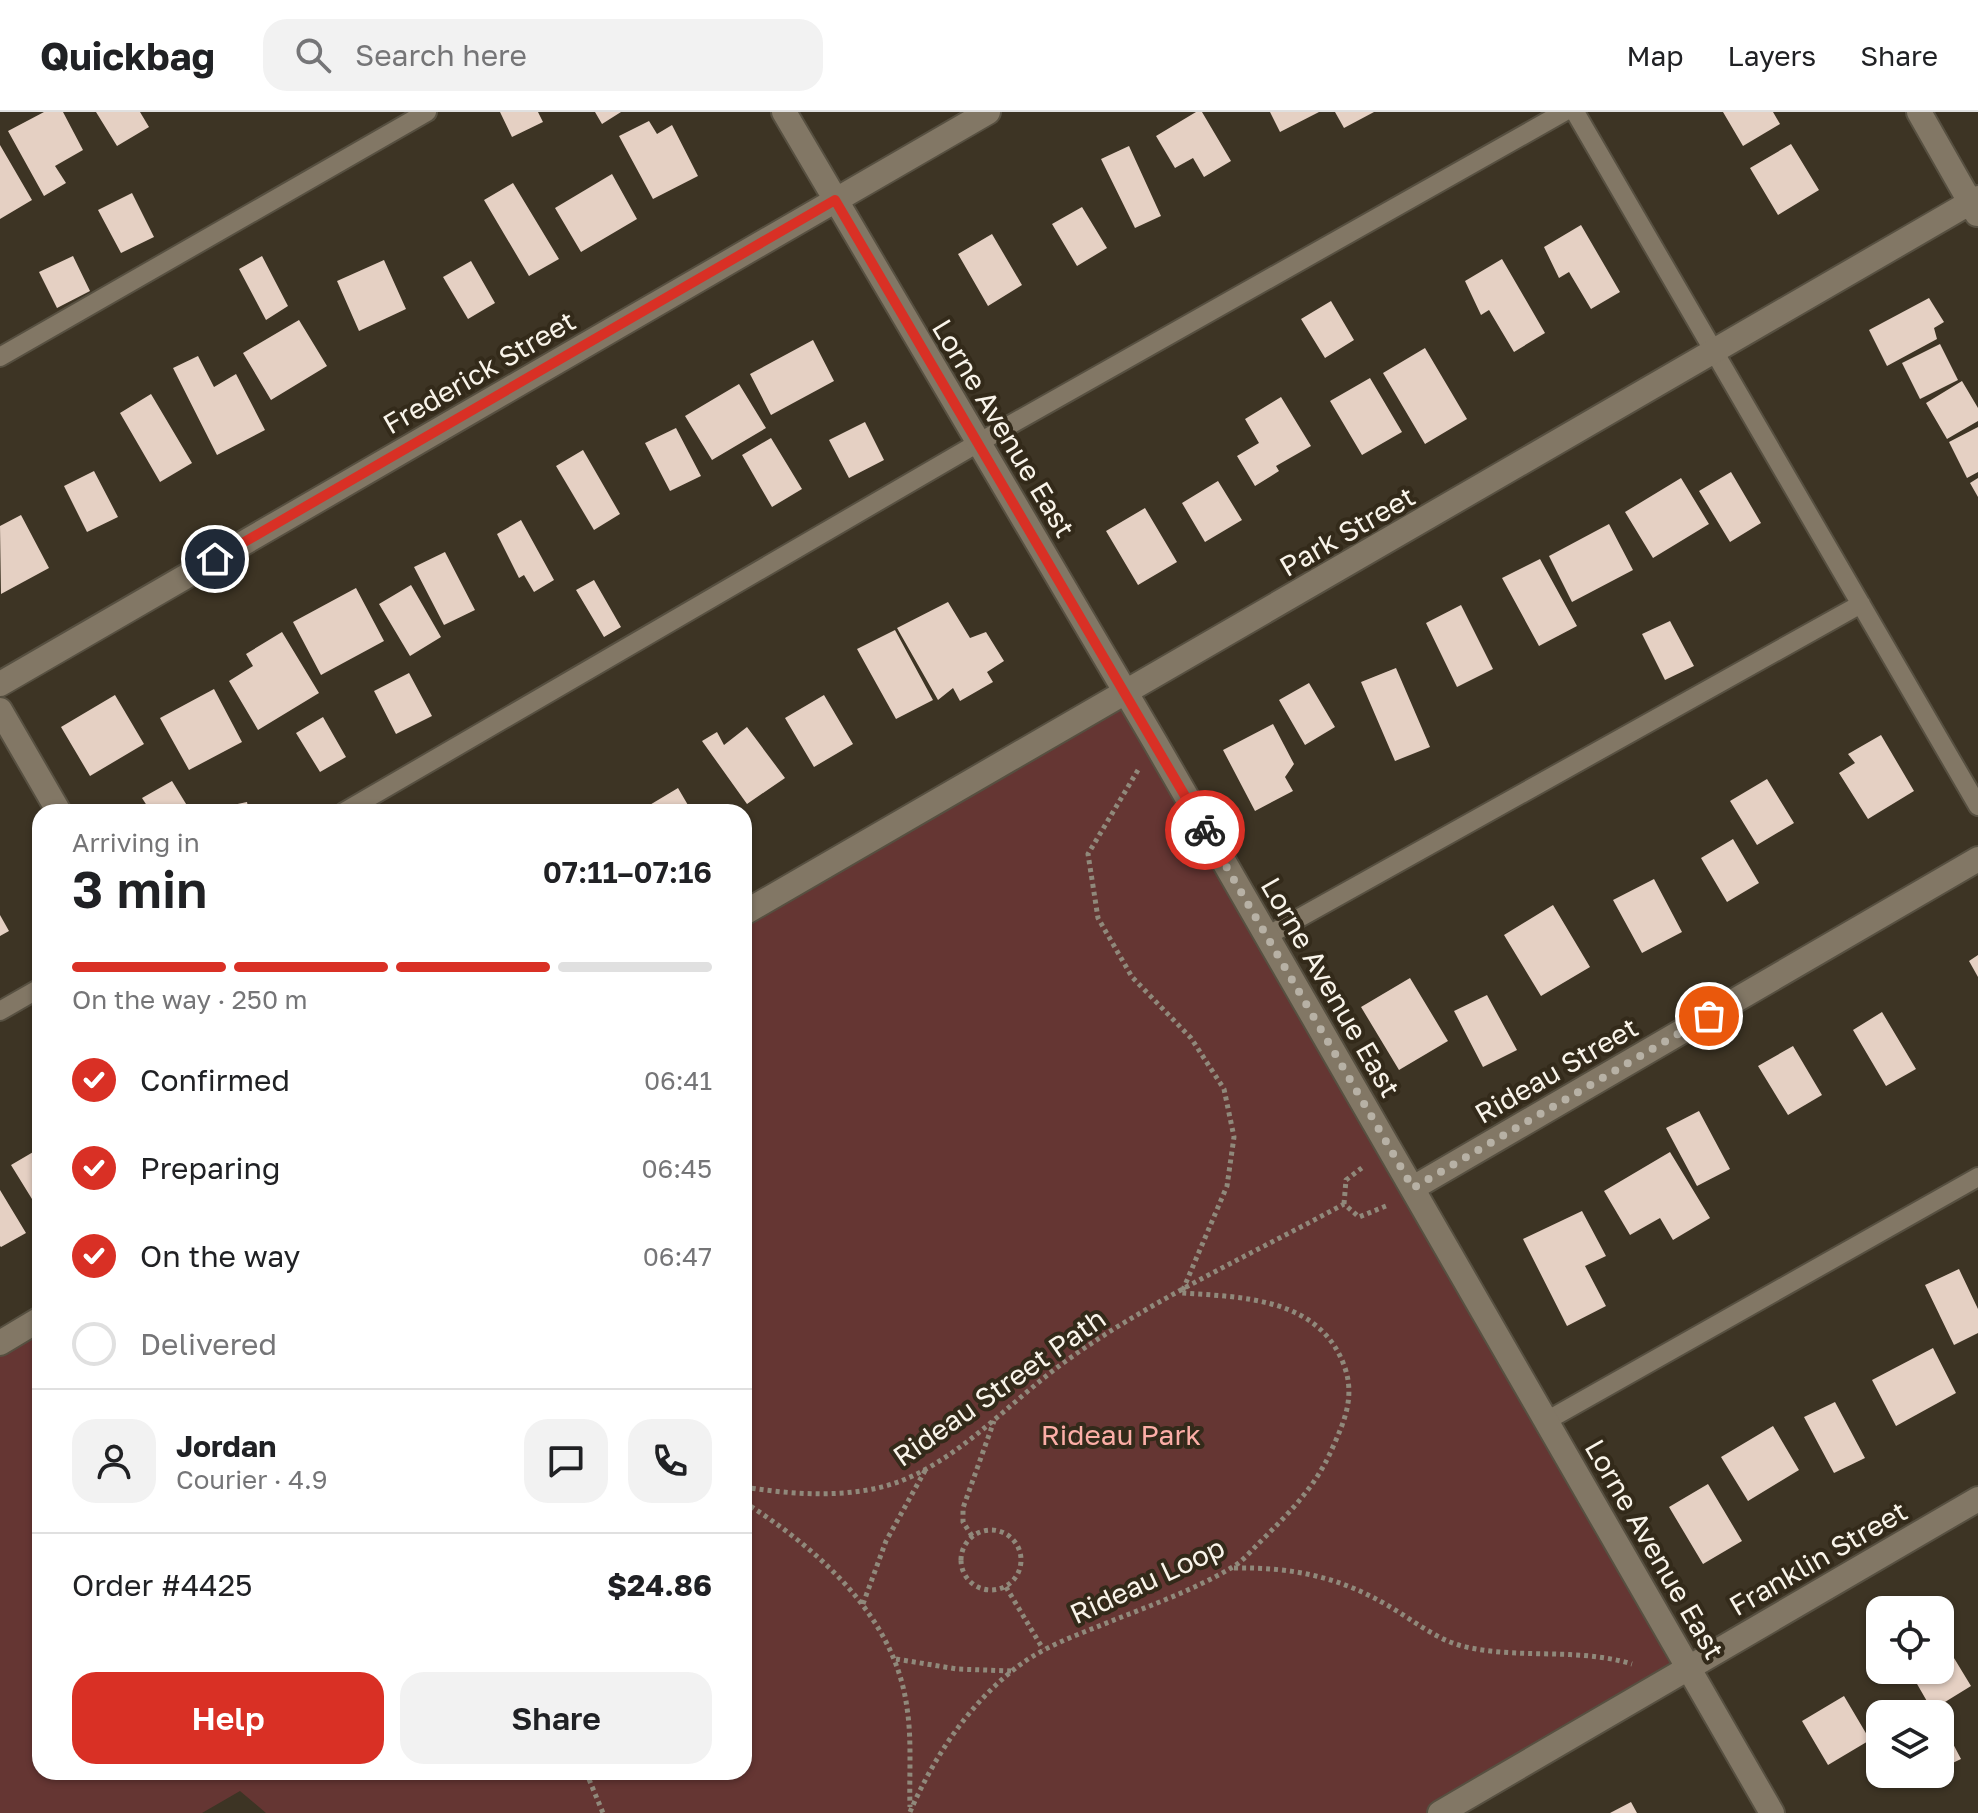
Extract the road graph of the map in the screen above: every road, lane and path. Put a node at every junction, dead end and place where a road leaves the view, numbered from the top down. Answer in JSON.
{"nodes":[{"id":1,"x":427,"y":112,"type":"edge"},
{"id":2,"x":784,"y":112,"type":"edge"},
{"id":3,"x":988,"y":112,"type":"edge"},
{"id":4,"x":1564,"y":112,"type":"edge"},
{"id":5,"x":1575,"y":112,"type":"edge"},
{"id":6,"x":1919,"y":112,"type":"edge"},
{"id":7,"x":835,"y":200,"type":"junction"},
{"id":8,"x":1975,"y":205,"type":"edge"},
{"id":9,"x":1714,"y":352,"type":"junction"},
{"id":10,"x":0,"y":357,"type":"edge"},
{"id":11,"x":978,"y":443,"type":"junction"},
{"id":12,"x":1861,"y":604,"type":"junction"},
{"id":13,"x":0,"y":684,"type":"edge"},
{"id":14,"x":1126,"y":695,"type":"junction"},
{"id":15,"x":0,"y":710,"type":"edge"},
{"id":16,"x":1155,"y":742,"type":"junction"},
{"id":17,"x":54,"y":804,"type":"edge"},
{"id":18,"x":358,"y":804,"type":"edge"},
{"id":19,"x":1978,"y":806,"type":"edge"},
{"id":20,"x":1978,"y":859,"type":"edge"},
{"id":21,"x":752,"y":908,"type":"edge"},
{"id":22,"x":1267,"y":936,"type":"junction"},
{"id":23,"x":32,"y":993,"type":"edge"},
{"id":24,"x":0,"y":1011,"type":"edge"},
{"id":25,"x":1391,"y":1150,"type":"junction"},
{"id":26,"x":1978,"y":1177,"type":"edge"},
{"id":27,"x":1413,"y":1188,"type":"junction"},
{"id":28,"x":1344,"y":1204,"type":"junction"},
{"id":29,"x":1181,"y":1293,"type":"junction"},
{"id":30,"x":32,"y":1324,"type":"edge"},
{"id":31,"x":0,"y":1343,"type":"edge"},
{"id":32,"x":995,"y":1419,"type":"junction"},
{"id":33,"x":1548,"y":1420,"type":"junction"},
{"id":34,"x":927,"y":1466,"type":"junction"},
{"id":35,"x":752,"y":1488,"type":"edge"},
{"id":36,"x":1978,"y":1499,"type":"edge"},
{"id":37,"x":752,"y":1508,"type":"edge"},
{"id":38,"x":972,"y":1536,"type":"junction"},
{"id":39,"x":1233,"y":1568,"type":"junction"},
{"id":40,"x":1006,"y":1587,"type":"junction"},
{"id":41,"x":863,"y":1604,"type":"junction"},
{"id":42,"x":1043,"y":1649,"type":"junction"},
{"id":43,"x":896,"y":1659,"type":"junction"},
{"id":44,"x":1689,"y":1669,"type":"junction"},
{"id":45,"x":1012,"y":1671,"type":"junction"},
{"id":46,"x":1653,"y":1689,"type":"junction"},
{"id":47,"x":589,"y":1780,"type":"edge"},
{"id":48,"x":603,"y":1813,"type":"edge"},
{"id":49,"x":910,"y":1813,"type":"edge"},
{"id":50,"x":1440,"y":1813,"type":"edge"},
{"id":51,"x":1772,"y":1813,"type":"edge"}],
"edges":[{"from":1,"to":10,"type":"lane"},
{"from":2,"to":7,"type":"street","name":"Lorne Avenue East"},
{"from":3,"to":7,"type":"street","name":"Frederick Street"},
{"from":4,"to":11,"type":"lane"},
{"from":5,"to":9,"type":"lane"},
{"from":6,"to":8,"type":"street"},
{"from":7,"to":11,"type":"street","name":"Lorne Avenue East"},
{"from":7,"to":13,"type":"street","name":"Frederick Street"},
{"from":8,"to":9,"type":"street","name":"Park Street"},
{"from":9,"to":12,"type":"lane"},
{"from":9,"to":14,"type":"street","name":"Park Street"},
{"from":11,"to":14,"type":"street","name":"Lorne Avenue East"},
{"from":11,"to":18,"type":"lane"},
{"from":12,"to":19,"type":"lane"},
{"from":12,"to":22,"type":"lane"},
{"from":14,"to":16,"type":"street","name":"Lorne Avenue East"},
{"from":14,"to":21,"type":"street","name":"Park Street"},
{"from":15,"to":17,"type":"street"},
{"from":16,"to":22,"type":"street","name":"Lorne Avenue East"},
{"from":16,"to":29,"type":"path"},
{"from":20,"to":27,"type":"street","name":"Rideau Street"},
{"from":22,"to":25,"type":"street","name":"Lorne Avenue East"},
{"from":23,"to":24,"type":"lane"},
{"from":25,"to":27,"type":"street","name":"Lorne Avenue East"},
{"from":25,"to":28,"type":"path"},
{"from":26,"to":33,"type":"lane"},
{"from":27,"to":28,"type":"path"},
{"from":27,"to":33,"type":"street","name":"Lorne Avenue East"},
{"from":28,"to":29,"type":"path","name":"Rideau Street Path"},
{"from":29,"to":32,"type":"path","name":"Rideau Street Path"},
{"from":29,"to":39,"type":"path","name":"Rideau Loop"},
{"from":30,"to":31,"type":"street"},
{"from":32,"to":34,"type":"path","name":"Rideau Street Path"},
{"from":32,"to":38,"type":"path"},
{"from":33,"to":44,"type":"street","name":"Lorne Avenue East"},
{"from":34,"to":35,"type":"path","name":"Rideau Street Path"},
{"from":34,"to":41,"type":"path"},
{"from":36,"to":44,"type":"street","name":"Franklin Street"},
{"from":37,"to":41,"type":"path"},
{"from":38,"to":40,"type":"path"},
{"from":38,"to":40,"type":"path"},
{"from":39,"to":42,"type":"path","name":"Rideau Loop"},
{"from":39,"to":46,"type":"path"},
{"from":40,"to":42,"type":"path"},
{"from":41,"to":43,"type":"path"},
{"from":42,"to":45,"type":"path","name":"Rideau Loop"},
{"from":43,"to":45,"type":"path"},
{"from":43,"to":49,"type":"path"},
{"from":44,"to":46,"type":"street","name":"Franklin Street"},
{"from":44,"to":51,"type":"street","name":"Lorne Avenue East"},
{"from":45,"to":49,"type":"path","name":"Rideau Loop"},
{"from":46,"to":50,"type":"street","name":"Franklin Street"},
{"from":47,"to":48,"type":"path"}]}
